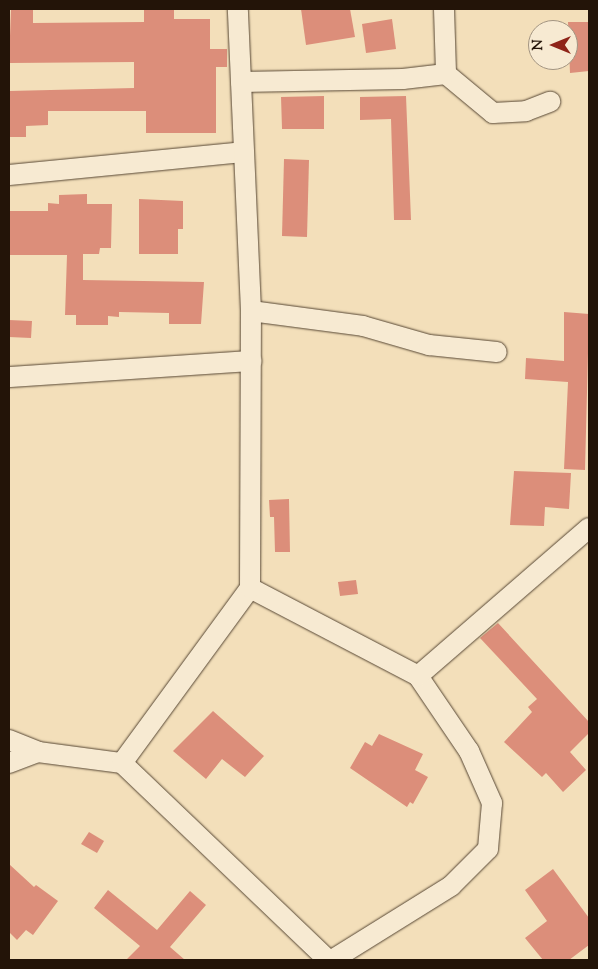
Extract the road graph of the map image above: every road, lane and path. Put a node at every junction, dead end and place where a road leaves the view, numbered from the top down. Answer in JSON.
{"nodes":[{"id":1,"x":238,"y":9,"type":"edge"},
{"id":2,"x":444,"y":9,"type":"edge"},
{"id":3,"x":446,"y":74,"type":"junction"},
{"id":4,"x":241,"y":82,"type":"junction"},
{"id":5,"x":550,"y":102,"type":"dead end"},
{"id":6,"x":243,"y":152,"type":"junction"},
{"id":7,"x":9,"y":175,"type":"edge"},
{"id":8,"x":251,"y":311,"type":"junction"},
{"id":9,"x":497,"y":352,"type":"dead end"},
{"id":10,"x":252,"y":361,"type":"junction"},
{"id":11,"x":9,"y":377,"type":"edge"},
{"id":12,"x":589,"y":528,"type":"edge"},
{"id":13,"x":250,"y":588,"type":"junction"},
{"id":14,"x":418,"y":676,"type":"junction"},
{"id":15,"x":9,"y":740,"type":"edge"},
{"id":16,"x":38,"y":752,"type":"junction"},
{"id":17,"x":9,"y":763,"type":"edge"},
{"id":18,"x":122,"y":763,"type":"junction"},
{"id":19,"x":330,"y":960,"type":"edge"}],
"edges":[{"from":1,"to":4,"type":"street"},
{"from":2,"to":3,"type":"street"},
{"from":3,"to":4,"type":"street"},
{"from":3,"to":5,"type":"street"},
{"from":4,"to":6,"type":"street"},
{"from":6,"to":7,"type":"street"},
{"from":6,"to":8,"type":"street"},
{"from":8,"to":9,"type":"street"},
{"from":8,"to":10,"type":"street"},
{"from":10,"to":11,"type":"street"},
{"from":10,"to":13,"type":"street"},
{"from":12,"to":14,"type":"street"},
{"from":13,"to":14,"type":"street"},
{"from":13,"to":18,"type":"street"},
{"from":14,"to":19,"type":"street"},
{"from":15,"to":16,"type":"street"},
{"from":16,"to":17,"type":"street"},
{"from":16,"to":18,"type":"street"},
{"from":18,"to":19,"type":"street"}]}
